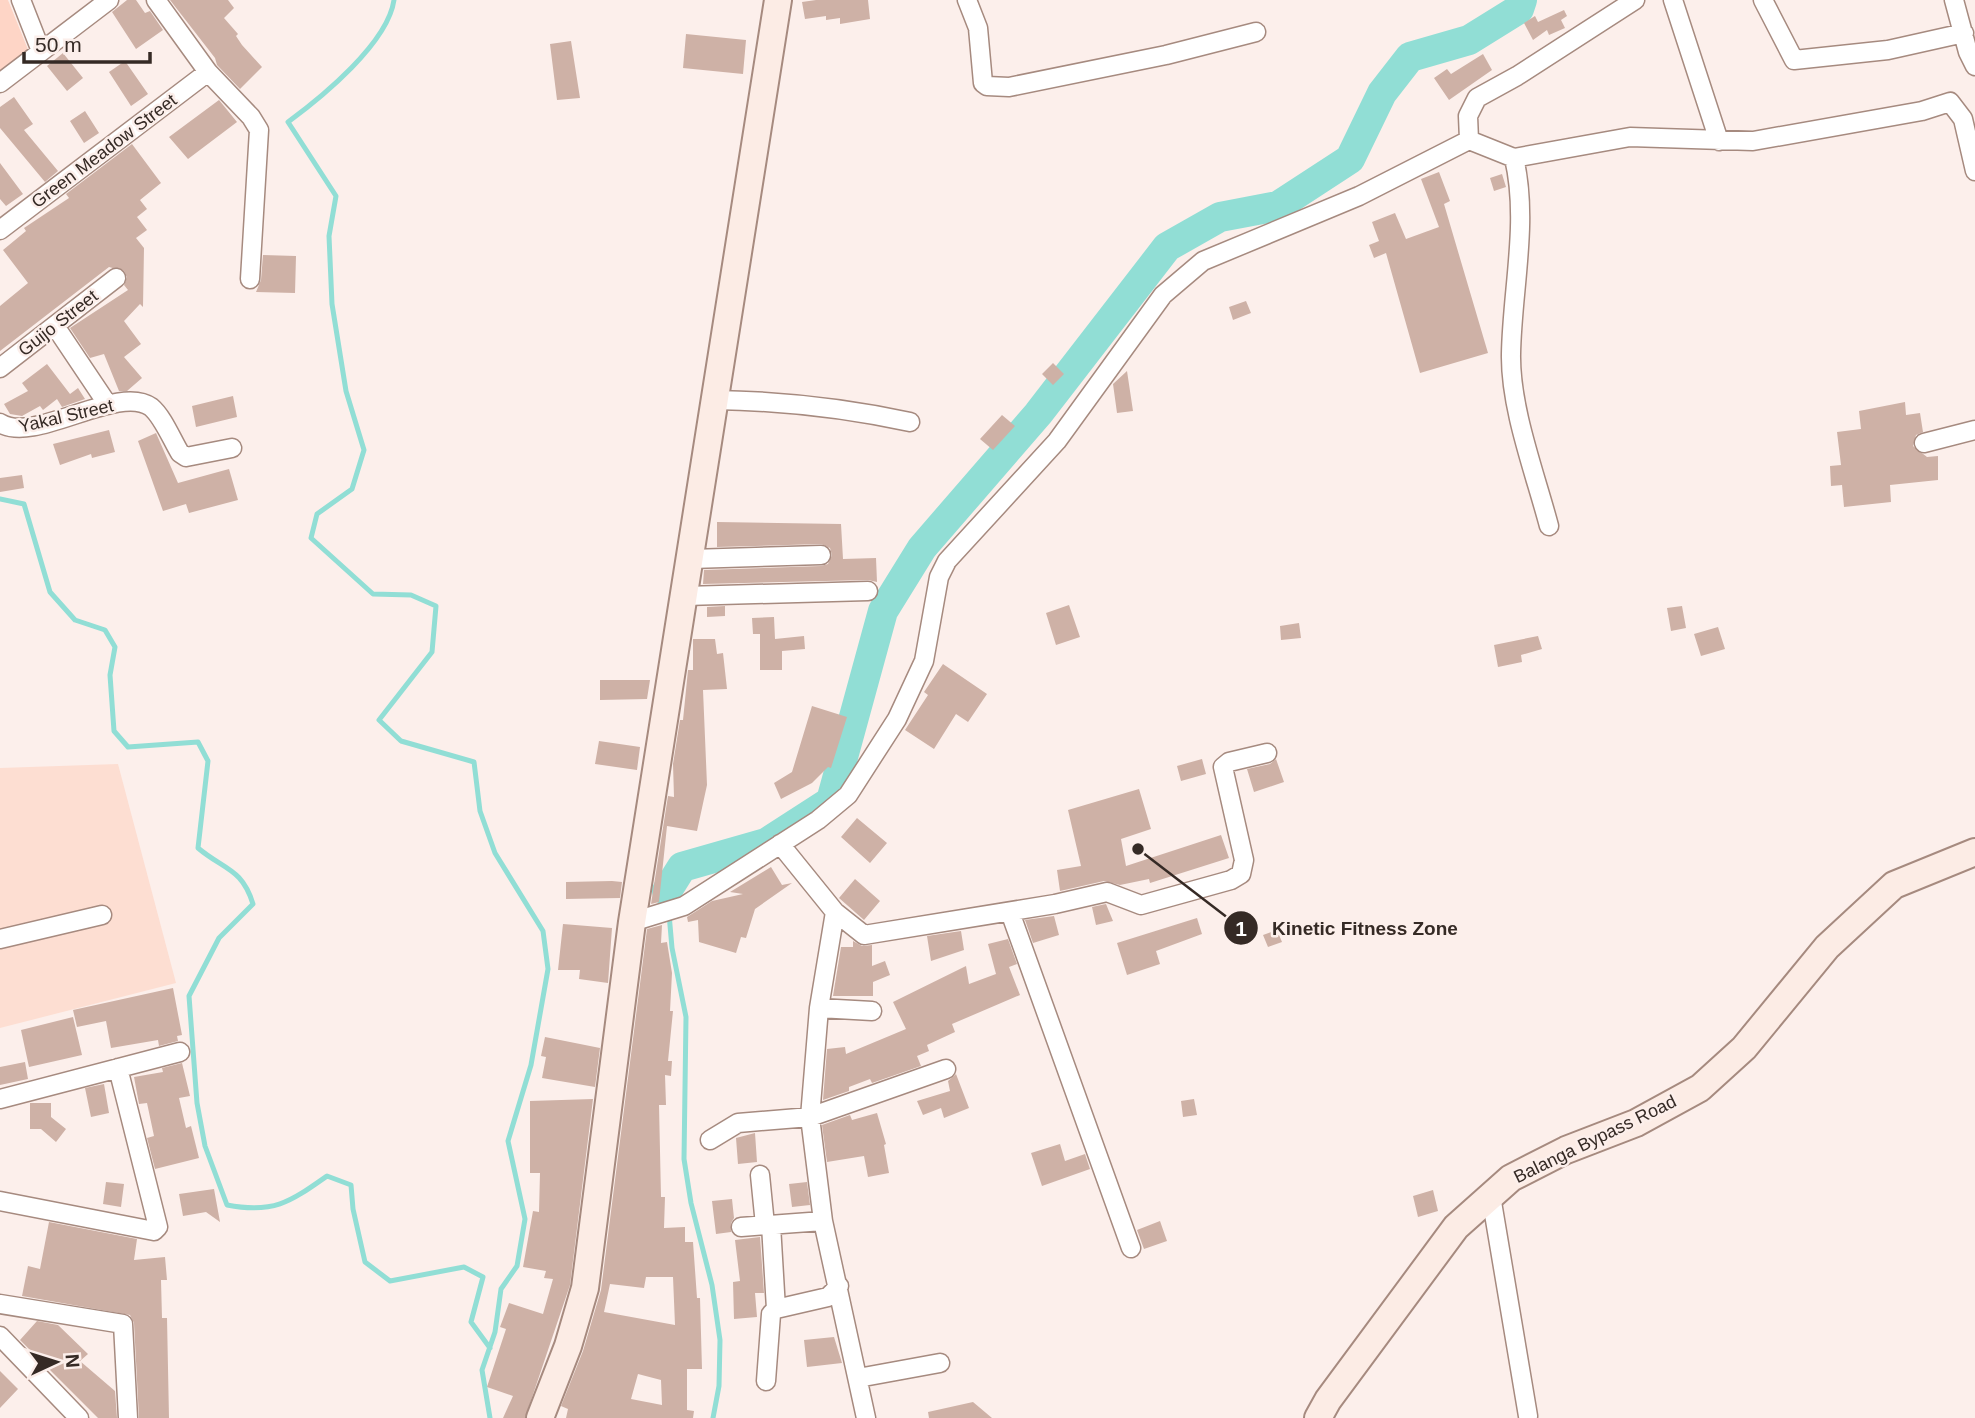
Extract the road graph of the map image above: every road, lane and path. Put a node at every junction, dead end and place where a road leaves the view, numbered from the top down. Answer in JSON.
{"nodes":[{"id":1,"x":21,"y":0,"type":"edge"},
{"id":2,"x":109,"y":0,"type":"edge"},
{"id":3,"x":156,"y":0,"type":"edge"},
{"id":4,"x":778,"y":0,"type":"edge"},
{"id":5,"x":967,"y":0,"type":"edge"},
{"id":6,"x":1635,"y":0,"type":"edge"},
{"id":7,"x":1672,"y":0,"type":"edge"},
{"id":8,"x":1763,"y":0,"type":"edge"},
{"id":9,"x":1954,"y":0,"type":"edge"},
{"id":10,"x":1256,"y":32,"type":"dead end"},
{"id":11,"x":1964,"y":33,"type":"junction"},
{"id":12,"x":41,"y":51,"type":"junction"},
{"id":13,"x":1975,"y":66,"type":"edge"},
{"id":14,"x":208,"y":72,"type":"junction"},
{"id":15,"x":0,"y":83,"type":"edge"},
{"id":16,"x":1469,"y":140,"type":"junction"},
{"id":17,"x":1719,"y":141,"type":"junction"},
{"id":18,"x":1514,"y":158,"type":"junction"},
{"id":19,"x":1975,"y":171,"type":"edge"},
{"id":20,"x":0,"y":230,"type":"edge"},
{"id":21,"x":116,"y":278,"type":"dead end"},
{"id":22,"x":250,"y":279,"type":"dead end"},
{"id":23,"x":55,"y":326,"type":"junction"},
{"id":24,"x":0,"y":368,"type":"edge"},
{"id":25,"x":716,"y":400,"type":"junction"},
{"id":26,"x":108,"y":405,"type":"junction"},
{"id":27,"x":910,"y":422,"type":"dead end"},
{"id":28,"x":0,"y":423,"type":"edge"},
{"id":29,"x":1975,"y":430,"type":"edge"},
{"id":30,"x":1924,"y":443,"type":"dead end"},
{"id":31,"x":232,"y":448,"type":"dead end"},
{"id":32,"x":1549,"y":526,"type":"dead end"},
{"id":33,"x":821,"y":555,"type":"dead end"},
{"id":34,"x":691,"y":559,"type":"junction"},
{"id":35,"x":868,"y":591,"type":"dead end"},
{"id":36,"x":685,"y":596,"type":"junction"},
{"id":37,"x":1267,"y":753,"type":"dead end"},
{"id":38,"x":780,"y":844,"type":"junction"},
{"id":39,"x":1975,"y":852,"type":"edge"},
{"id":40,"x":835,"y":912,"type":"junction"},
{"id":41,"x":1010,"y":912,"type":"junction"},
{"id":42,"x":102,"y":915,"type":"dead end"},
{"id":43,"x":643,"y":920,"type":"junction"},
{"id":44,"x":0,"y":939,"type":"edge"},
{"id":45,"x":819,"y":1008,"type":"junction"},
{"id":46,"x":872,"y":1011,"type":"dead end"},
{"id":47,"x":180,"y":1052,"type":"dead end"},
{"id":48,"x":118,"y":1068,"type":"junction"},
{"id":49,"x":946,"y":1069,"type":"dead end"},
{"id":50,"x":0,"y":1099,"type":"edge"},
{"id":51,"x":810,"y":1117,"type":"junction"},
{"id":52,"x":710,"y":1140,"type":"dead end"},
{"id":53,"x":760,"y":1175,"type":"dead end"},
{"id":54,"x":1491,"y":1196,"type":"junction"},
{"id":55,"x":0,"y":1201,"type":"edge"},
{"id":56,"x":823,"y":1221,"type":"junction"},
{"id":57,"x":768,"y":1225,"type":"junction"},
{"id":58,"x":741,"y":1227,"type":"dead end"},
{"id":59,"x":1131,"y":1248,"type":"dead end"},
{"id":60,"x":839,"y":1286,"type":"junction"},
{"id":61,"x":0,"y":1304,"type":"edge"},
{"id":62,"x":776,"y":1309,"type":"junction"},
{"id":63,"x":0,"y":1336,"type":"edge"},
{"id":64,"x":940,"y":1363,"type":"dead end"},
{"id":65,"x":858,"y":1378,"type":"junction"},
{"id":66,"x":766,"y":1381,"type":"dead end"},
{"id":67,"x":69,"y":1415,"type":"edge"},
{"id":68,"x":1528,"y":1416,"type":"dead end"},
{"id":69,"x":128,"y":1418,"type":"edge"},
{"id":70,"x":540,"y":1418,"type":"edge"},
{"id":71,"x":866,"y":1418,"type":"edge"},
{"id":72,"x":1318,"y":1418,"type":"edge"}],
"edges":[{"from":1,"to":12,"type":"street"},
{"from":2,"to":12,"type":"street"},
{"from":3,"to":14,"type":"street"},
{"from":4,"to":25,"type":"street"},
{"from":5,"to":10,"type":"street"},
{"from":6,"to":16,"type":"street"},
{"from":7,"to":17,"type":"street"},
{"from":8,"to":11,"type":"street"},
{"from":9,"to":11,"type":"street"},
{"from":11,"to":13,"type":"street"},
{"from":12,"to":15,"type":"street"},
{"from":14,"to":20,"type":"street","name":"Green Meadow Street"},
{"from":14,"to":22,"type":"street"},
{"from":16,"to":18,"type":"street"},
{"from":16,"to":38,"type":"street"},
{"from":17,"to":18,"type":"street"},
{"from":17,"to":19,"type":"street"},
{"from":18,"to":32,"type":"street"},
{"from":21,"to":23,"type":"street","name":"Guijo Street"},
{"from":23,"to":24,"type":"street","name":"Guijo Street"},
{"from":23,"to":26,"type":"street"},
{"from":25,"to":27,"type":"street"},
{"from":25,"to":34,"type":"street"},
{"from":26,"to":28,"type":"street","name":"Yakal Street"},
{"from":26,"to":31,"type":"street","name":"Yakal Street"},
{"from":29,"to":30,"type":"street"},
{"from":33,"to":34,"type":"street"},
{"from":34,"to":36,"type":"street"},
{"from":35,"to":36,"type":"street"},
{"from":36,"to":43,"type":"street"},
{"from":37,"to":41,"type":"street"},
{"from":38,"to":40,"type":"street"},
{"from":38,"to":43,"type":"street"},
{"from":39,"to":54,"type":"street","name":"Balanga Bypass Road"},
{"from":40,"to":41,"type":"street"},
{"from":40,"to":45,"type":"street"},
{"from":41,"to":59,"type":"street"},
{"from":42,"to":44,"type":"street"},
{"from":43,"to":70,"type":"street"},
{"from":45,"to":46,"type":"street"},
{"from":45,"to":51,"type":"street"},
{"from":47,"to":48,"type":"street"},
{"from":48,"to":50,"type":"street"},
{"from":48,"to":55,"type":"street"},
{"from":49,"to":51,"type":"street"},
{"from":51,"to":52,"type":"street"},
{"from":51,"to":56,"type":"street"},
{"from":53,"to":57,"type":"street"},
{"from":54,"to":68,"type":"street"},
{"from":54,"to":72,"type":"street","name":"Balanga Bypass Road"},
{"from":56,"to":57,"type":"street"},
{"from":56,"to":60,"type":"street"},
{"from":57,"to":58,"type":"street"},
{"from":57,"to":62,"type":"street"},
{"from":60,"to":62,"type":"street"},
{"from":60,"to":65,"type":"street"},
{"from":61,"to":69,"type":"street"},
{"from":62,"to":66,"type":"street"},
{"from":63,"to":67,"type":"street"},
{"from":64,"to":65,"type":"street"},
{"from":65,"to":71,"type":"street"}]}
